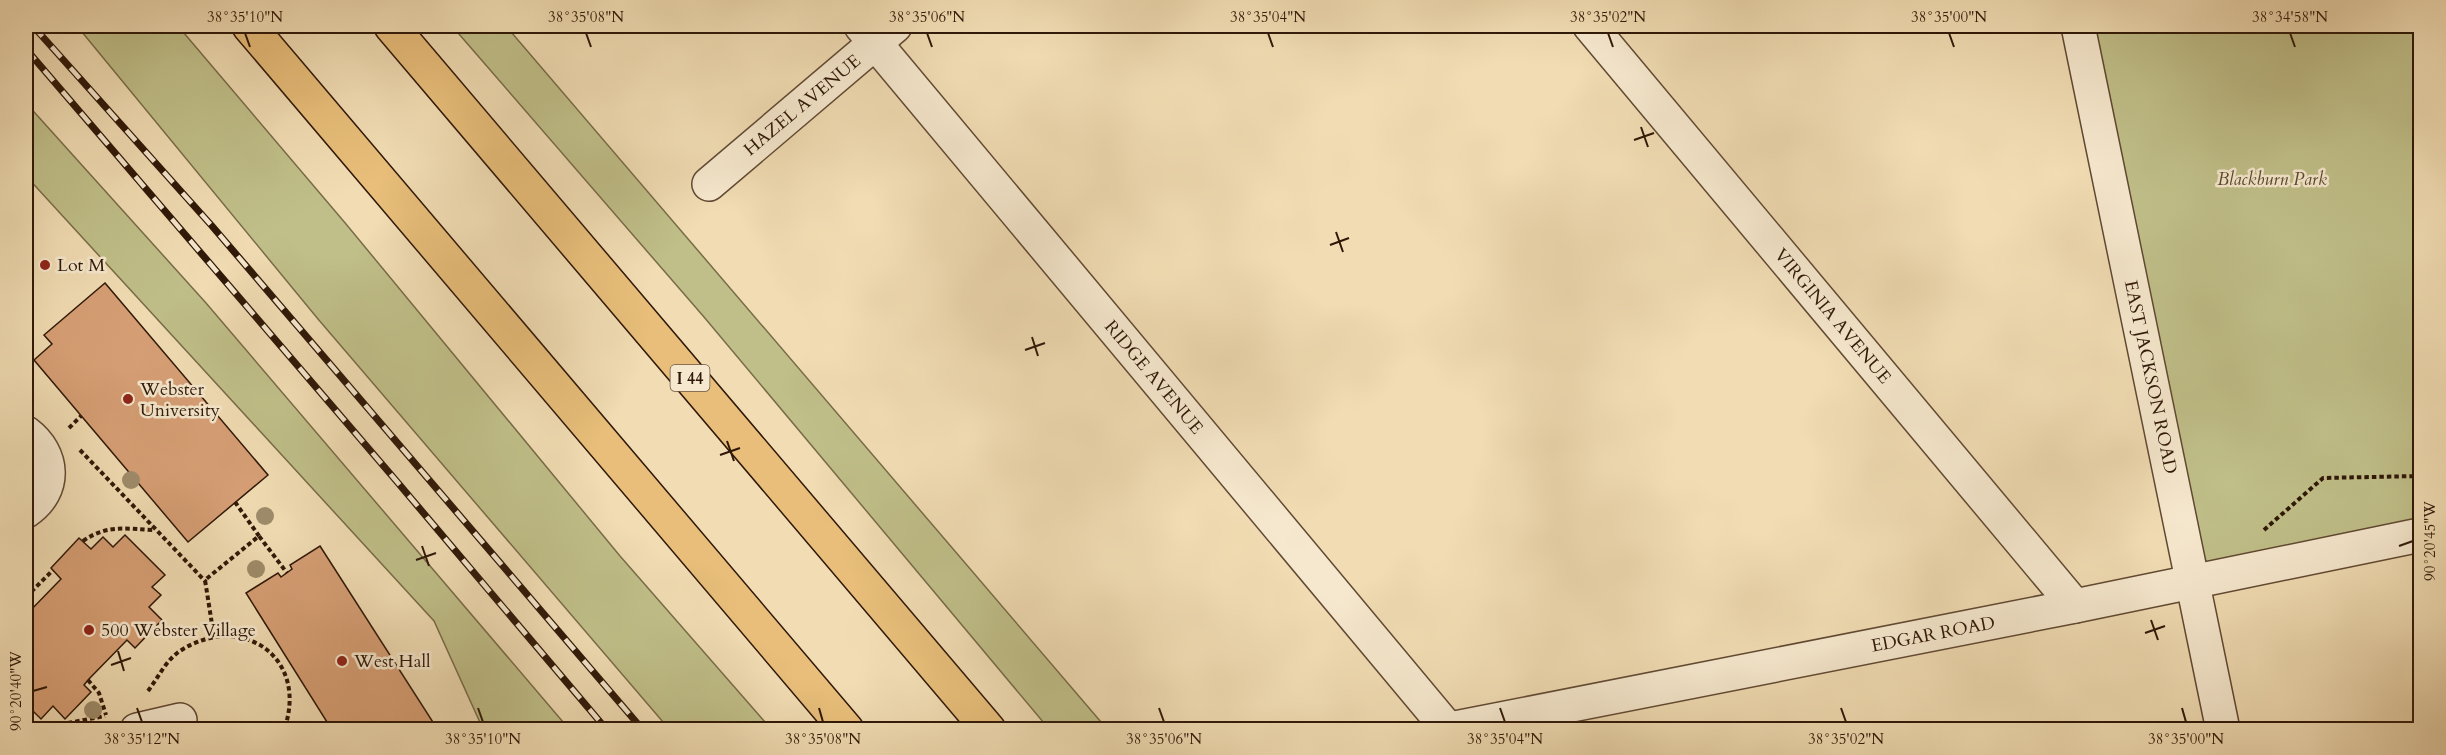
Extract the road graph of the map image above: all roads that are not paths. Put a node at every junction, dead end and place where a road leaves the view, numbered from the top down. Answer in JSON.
{"nodes":[{"id":1,"x":249,"y":26,"type":"edge"},
{"id":2,"x":391,"y":26,"type":"edge"},
{"id":3,"x":1590,"y":26,"type":"edge"},
{"id":4,"x":2078,"y":26,"type":"edge"},
{"id":5,"x":877,"y":31,"type":"edge"},
{"id":6,"x":709,"y":184,"type":"dead end"},
{"id":7,"x":26,"y":433,"type":"edge"},
{"id":8,"x":26,"y":511,"type":"edge"},
{"id":9,"x":2421,"y":535,"type":"edge"},
{"id":10,"x":2194,"y":582,"type":"junction"},
{"id":11,"x":2075,"y":606,"type":"junction"},
{"id":12,"x":180,"y":720,"type":"dead end"},
{"id":13,"x":1539,"y":721,"type":"edge"},
{"id":14,"x":124,"y":722,"type":"edge"},
{"id":15,"x":846,"y":729,"type":"edge"},
{"id":16,"x":989,"y":729,"type":"edge"},
{"id":17,"x":1446,"y":729,"type":"edge"},
{"id":18,"x":2223,"y":729,"type":"edge"}],
"edges":[{"from":1,"to":15,"type":"highway"},
{"from":2,"to":16,"type":"highway","number":"I 44"},
{"from":3,"to":11,"type":"street","name":"VIRGINIA AVENUE"},
{"from":4,"to":10,"type":"street","name":"EAST JACKSON ROAD"},
{"from":5,"to":6,"type":"street","name":"HAZEL AVENUE"},
{"from":5,"to":17,"type":"street","name":"RIDGE AVENUE"},
{"from":7,"to":8,"type":"street"},
{"from":9,"to":10,"type":"street","name":"EDGAR ROAD"},
{"from":10,"to":11,"type":"street","name":"EDGAR ROAD"},
{"from":10,"to":18,"type":"street","name":"EAST JACKSON ROAD"},
{"from":11,"to":13,"type":"street","name":"EDGAR ROAD"},
{"from":12,"to":14,"type":"street"},
{"from":13,"to":17,"type":"street","name":"EDGAR ROAD"}]}
